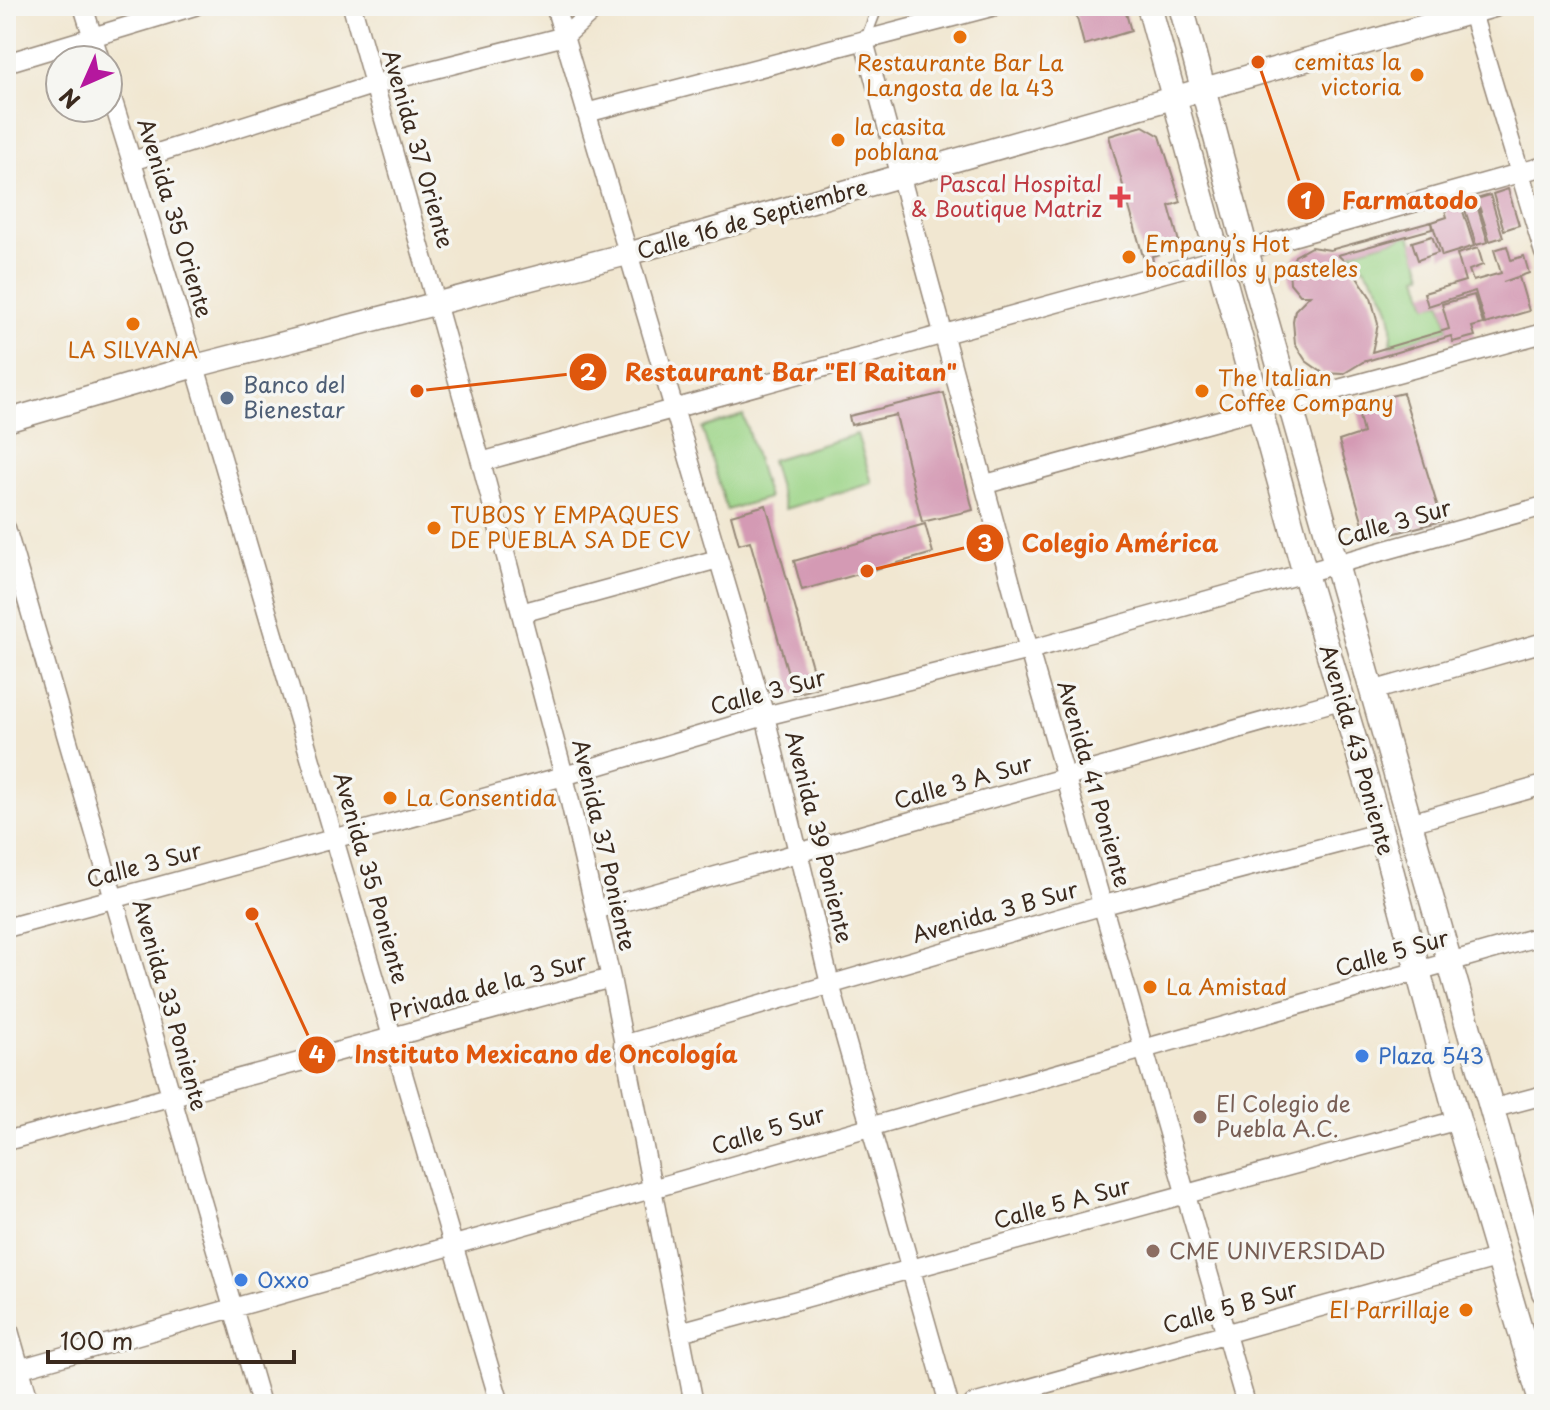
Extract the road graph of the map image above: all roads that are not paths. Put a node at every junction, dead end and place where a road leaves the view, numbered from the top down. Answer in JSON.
{"nodes":[{"id":1,"x":83,"y":6,"type":"edge"},
{"id":2,"x":195,"y":6,"type":"edge"},
{"id":3,"x":352,"y":6,"type":"edge"},
{"id":4,"x":555,"y":6,"type":"edge"},
{"id":5,"x":598,"y":6,"type":"edge"},
{"id":6,"x":878,"y":6,"type":"edge"},
{"id":7,"x":995,"y":6,"type":"edge"},
{"id":8,"x":1149,"y":6,"type":"edge"},
{"id":9,"x":1181,"y":6,"type":"edge"},
{"id":10,"x":1494,"y":6,"type":"edge"},
{"id":11,"x":1472,"y":13,"type":"junction"},
{"id":12,"x":565,"y":36,"type":"junction"},
{"id":13,"x":93,"y":37,"type":"junction"},
{"id":14,"x":864,"y":41,"type":"junction"},
{"id":15,"x":95,"y":44,"type":"edge"},
{"id":16,"x":6,"y":63,"type":"edge"},
{"id":17,"x":376,"y":84,"type":"junction"},
{"id":18,"x":1203,"y":87,"type":"junction"},
{"id":19,"x":1173,"y":95,"type":"junction"},
{"id":20,"x":586,"y":113,"type":"junction"},
{"id":21,"x":120,"y":124,"type":"edge"},
{"id":22,"x":132,"y":161,"type":"junction"},
{"id":23,"x":1544,"y":166,"type":"edge"},
{"id":24,"x":1522,"y":172,"type":"junction"},
{"id":25,"x":899,"y":178,"type":"junction"},
{"id":26,"x":1246,"y":250,"type":"junction"},
{"id":27,"x":631,"y":253,"type":"junction"},
{"id":28,"x":1544,"y":253,"type":"edge"},
{"id":29,"x":1219,"y":258,"type":"junction"},
{"id":30,"x":437,"y":305,"type":"junction"},
{"id":31,"x":1544,"y":333,"type":"edge"},
{"id":32,"x":944,"y":334,"type":"junction"},
{"id":33,"x":195,"y":366,"type":"junction"},
{"id":34,"x":1291,"y":402,"type":"junction"},
{"id":35,"x":676,"y":409,"type":"junction"},
{"id":36,"x":1260,"y":409,"type":"junction"},
{"id":37,"x":6,"y":421,"type":"edge"},
{"id":38,"x":481,"y":462,"type":"junction"},
{"id":39,"x":986,"y":484,"type":"junction"},
{"id":40,"x":1544,"y":506,"type":"edge"},
{"id":41,"x":6,"y":528,"type":"edge"},
{"id":42,"x":718,"y":559,"type":"junction"},
{"id":43,"x":1338,"y":564,"type":"junction"},
{"id":44,"x":1305,"y":574,"type":"junction"},
{"id":45,"x":521,"y":613,"type":"junction"},
{"id":46,"x":1544,"y":642,"type":"edge"},
{"id":47,"x":1029,"y":650,"type":"junction"},
{"id":48,"x":1372,"y":691,"type":"junction"},
{"id":49,"x":1344,"y":699,"type":"junction"},
{"id":50,"x":765,"y":716,"type":"junction"},
{"id":51,"x":564,"y":776,"type":"junction"},
{"id":52,"x":1067,"y":777,"type":"junction"},
{"id":53,"x":1544,"y":785,"type":"edge"},
{"id":54,"x":1410,"y":823,"type":"junction"},
{"id":55,"x":1382,"y":832,"type":"junction"},
{"id":56,"x":334,"y":838,"type":"junction"},
{"id":57,"x":799,"y":854,"type":"junction"},
{"id":58,"x":114,"y":898,"type":"junction"},
{"id":59,"x":1104,"y":905,"type":"junction"},
{"id":60,"x":595,"y":910,"type":"junction"},
{"id":61,"x":6,"y":928,"type":"edge"},
{"id":62,"x":1544,"y":935,"type":"edge"},
{"id":63,"x":1449,"y":962,"type":"junction"},
{"id":64,"x":1419,"y":970,"type":"junction"},
{"id":65,"x":611,"y":978,"type":"junction"},
{"id":66,"x":830,"y":984,"type":"junction"},
{"id":67,"x":393,"y":1037,"type":"junction"},
{"id":68,"x":623,"y":1045,"type":"junction"},
{"id":69,"x":1144,"y":1047,"type":"junction"},
{"id":70,"x":1544,"y":1095,"type":"edge"},
{"id":71,"x":172,"y":1099,"type":"junction"},
{"id":72,"x":1491,"y":1109,"type":"junction"},
{"id":73,"x":1458,"y":1120,"type":"junction"},
{"id":74,"x":870,"y":1124,"type":"junction"},
{"id":75,"x":6,"y":1141,"type":"edge"},
{"id":76,"x":651,"y":1191,"type":"junction"},
{"id":77,"x":1186,"y":1194,"type":"junction"},
{"id":78,"x":453,"y":1244,"type":"junction"},
{"id":79,"x":1538,"y":1247,"type":"edge"},
{"id":80,"x":1500,"y":1257,"type":"junction"},
{"id":81,"x":913,"y":1269,"type":"junction"},
{"id":82,"x":1544,"y":1292,"type":"edge"},
{"id":83,"x":233,"y":1307,"type":"junction"},
{"id":84,"x":6,"y":1331,"type":"edge"},
{"id":85,"x":680,"y":1332,"type":"junction"},
{"id":86,"x":1226,"y":1332,"type":"junction"},
{"id":87,"x":12,"y":1371,"type":"edge"},
{"id":88,"x":27,"y":1404,"type":"edge"},
{"id":89,"x":261,"y":1404,"type":"edge"},
{"id":90,"x":500,"y":1404,"type":"edge"},
{"id":91,"x":694,"y":1404,"type":"edge"},
{"id":92,"x":949,"y":1404,"type":"edge"},
{"id":93,"x":973,"y":1404,"type":"edge"},
{"id":94,"x":1246,"y":1404,"type":"edge"},
{"id":95,"x":1542,"y":1404,"type":"edge"}],
"edges":[{"from":1,"to":13,"type":"street"},
{"from":2,"to":13,"type":"street"},
{"from":3,"to":17,"type":"street","name":"Avenida 37 Oriente"},
{"from":4,"to":12,"type":"street","name":"Avenida 39 Poniente"},
{"from":5,"to":12,"type":"street"},
{"from":6,"to":14,"type":"lane"},
{"from":7,"to":14,"type":"street"},
{"from":8,"to":19,"type":"main road","name":"Avenida 43 Poniente"},
{"from":9,"to":18,"type":"main road","name":"Avenida 43 Poniente"},
{"from":10,"to":11,"type":"street","name":"Calle 16 de Septiembre"},
{"from":11,"to":18,"type":"street","name":"Calle 16 de Septiembre"},
{"from":11,"to":24,"type":"street"},
{"from":12,"to":17,"type":"street"},
{"from":12,"to":20,"type":"street","name":"Avenida 39 Poniente"},
{"from":13,"to":15,"type":"street"},
{"from":13,"to":16,"type":"street"},
{"from":14,"to":20,"type":"street"},
{"from":14,"to":25,"type":"street","name":"Avenida 41 Poniente"},
{"from":17,"to":22,"type":"street"},
{"from":17,"to":30,"type":"street","name":"Avenida 37 Oriente"},
{"from":18,"to":19,"type":"street","name":"Calle 16 de Septiembre"},
{"from":18,"to":26,"type":"main road","name":"Avenida 43 Poniente"},
{"from":19,"to":25,"type":"street","name":"Calle 16 de Septiembre"},
{"from":19,"to":29,"type":"main road","name":"Avenida 43 Poniente"},
{"from":20,"to":27,"type":"street","name":"Avenida 39 Poniente"},
{"from":21,"to":22,"type":"street","name":"Avenida 35 Oriente"},
{"from":22,"to":33,"type":"street","name":"Avenida 35 Oriente"},
{"from":23,"to":24,"type":"street"},
{"from":24,"to":26,"type":"street"},
{"from":24,"to":28,"type":"street"},
{"from":25,"to":27,"type":"street","name":"Calle 16 de Septiembre"},
{"from":25,"to":32,"type":"street","name":"Avenida 41 Poniente"},
{"from":26,"to":34,"type":"main road","name":"Avenida 43 Poniente"},
{"from":27,"to":30,"type":"street","name":"Calle 16 de Septiembre"},
{"from":27,"to":35,"type":"street","name":"Avenida 39 Poniente"},
{"from":29,"to":32,"type":"street"},
{"from":29,"to":36,"type":"main road","name":"Avenida 43 Poniente"},
{"from":30,"to":33,"type":"street","name":"Calle 16 de Septiembre"},
{"from":30,"to":38,"type":"street","name":"Avenida 37 Poniente"},
{"from":31,"to":34,"type":"street"},
{"from":32,"to":35,"type":"street"},
{"from":32,"to":39,"type":"street","name":"Avenida 41 Poniente"},
{"from":33,"to":37,"type":"street","name":"Calle 16 de Septiembre"},
{"from":33,"to":56,"type":"street","name":"Avenida 35 Poniente"},
{"from":34,"to":43,"type":"main road","name":"Avenida 43 Poniente"},
{"from":35,"to":38,"type":"street"},
{"from":35,"to":42,"type":"street","name":"Avenida 39 Poniente"},
{"from":36,"to":39,"type":"street"},
{"from":36,"to":44,"type":"main road","name":"Avenida 43 Poniente"},
{"from":38,"to":45,"type":"street","name":"Avenida 37 Poniente"},
{"from":39,"to":47,"type":"street","name":"Avenida 41 Poniente"},
{"from":40,"to":43,"type":"street","name":"Calle 3 Sur"},
{"from":41,"to":58,"type":"street","name":"Avenida 33 Poniente"},
{"from":42,"to":45,"type":"street"},
{"from":42,"to":50,"type":"street","name":"Avenida 39 Poniente"},
{"from":43,"to":44,"type":"street","name":"Calle 3 Sur"},
{"from":43,"to":48,"type":"main road","name":"Avenida 43 Poniente"},
{"from":44,"to":47,"type":"street","name":"Calle 3 Sur"},
{"from":44,"to":49,"type":"main road","name":"Avenida 43 Poniente"},
{"from":45,"to":51,"type":"street","name":"Avenida 37 Poniente"},
{"from":46,"to":48,"type":"street"},
{"from":47,"to":50,"type":"street","name":"Calle 3 Sur"},
{"from":47,"to":52,"type":"street","name":"Avenida 41 Poniente"},
{"from":48,"to":54,"type":"main road","name":"Avenida 43 Poniente"},
{"from":49,"to":52,"type":"street","name":"Calle 3 A Sur"},
{"from":49,"to":55,"type":"main road","name":"Avenida 43 Poniente"},
{"from":50,"to":51,"type":"street","name":"Calle 3 Sur"},
{"from":50,"to":57,"type":"street","name":"Avenida 39 Poniente"},
{"from":51,"to":56,"type":"street","name":"Calle 3 Sur"},
{"from":51,"to":60,"type":"street","name":"Avenida 37 Poniente"},
{"from":52,"to":57,"type":"street","name":"Calle 3 A Sur"},
{"from":52,"to":59,"type":"street","name":"Avenida 41 Poniente"},
{"from":53,"to":54,"type":"street"},
{"from":54,"to":63,"type":"main road","name":"Avenida 43 Poniente"},
{"from":55,"to":59,"type":"street","name":"Avenida 3 B Sur"},
{"from":55,"to":64,"type":"main road","name":"Avenida 43 Poniente"},
{"from":56,"to":58,"type":"street","name":"Calle 3 Sur"},
{"from":56,"to":67,"type":"street","name":"Avenida 35 Poniente"},
{"from":57,"to":60,"type":"street","name":"Calle 3 A Sur"},
{"from":57,"to":66,"type":"street","name":"Avenida 39 Poniente"},
{"from":58,"to":61,"type":"street","name":"Calle 3 Sur"},
{"from":58,"to":71,"type":"street","name":"Avenida 33 Poniente"},
{"from":59,"to":66,"type":"street","name":"Avenida 3 B Sur"},
{"from":59,"to":69,"type":"street","name":"Avenida 41 Poniente"},
{"from":60,"to":65,"type":"street","name":"Avenida 37 Poniente"},
{"from":62,"to":63,"type":"street","name":"Calle 5 Sur"},
{"from":63,"to":64,"type":"street","name":"Calle 5 Sur"},
{"from":63,"to":72,"type":"main road","name":"Avenida 43 Poniente"},
{"from":64,"to":69,"type":"street","name":"Calle 5 Sur"},
{"from":64,"to":73,"type":"main road","name":"Avenida 43 Poniente"},
{"from":65,"to":67,"type":"street","name":"Privada de la 3 Sur"},
{"from":65,"to":68,"type":"street","name":"Avenida 37 Poniente"},
{"from":66,"to":68,"type":"street","name":"Avenida 3 B Sur"},
{"from":66,"to":74,"type":"street","name":"Avenida 39 Poniente"},
{"from":67,"to":71,"type":"street","name":"Privada de la 3 Sur"},
{"from":67,"to":78,"type":"street","name":"Avenida 35 Poniente"},
{"from":68,"to":76,"type":"street","name":"Avenida 37 Poniente"},
{"from":69,"to":74,"type":"street","name":"Calle 5 Sur"},
{"from":69,"to":77,"type":"street","name":"Avenida 41 Poniente"},
{"from":70,"to":72,"type":"street"},
{"from":71,"to":75,"type":"street","name":"Privada de la 3 Sur"},
{"from":71,"to":83,"type":"street","name":"Avenida 33 Poniente"},
{"from":72,"to":79,"type":"main road","name":"Avenida 43 Poniente"},
{"from":73,"to":77,"type":"street","name":"Calle 5 A Sur"},
{"from":73,"to":80,"type":"main road","name":"Avenida 43 Poniente"},
{"from":74,"to":76,"type":"street","name":"Calle 5 Sur"},
{"from":74,"to":81,"type":"street","name":"Avenida 39 Poniente"},
{"from":76,"to":78,"type":"street","name":"Calle 5 Sur"},
{"from":76,"to":85,"type":"street","name":"Avenida 37 Poniente"},
{"from":77,"to":81,"type":"street","name":"Calle 5 A Sur"},
{"from":77,"to":86,"type":"street","name":"Avenida 41 Poniente"},
{"from":78,"to":83,"type":"street","name":"Calle 5 Sur"},
{"from":78,"to":90,"type":"street","name":"Avenida 35 Poniente"},
{"from":79,"to":82,"type":"main road","name":"Avenida 43 Poniente"},
{"from":80,"to":86,"type":"street","name":"Calle 5 B Sur"},
{"from":80,"to":95,"type":"main road","name":"Avenida 43 Poniente"},
{"from":81,"to":85,"type":"street","name":"Calle 5 A Sur"},
{"from":81,"to":92,"type":"street","name":"Avenida 39 Poniente"},
{"from":83,"to":87,"type":"street","name":"Calle 5 Sur"},
{"from":83,"to":89,"type":"street","name":"Avenida 33 Poniente"},
{"from":84,"to":87,"type":"main road"},
{"from":85,"to":91,"type":"street","name":"Avenida 37 Poniente"},
{"from":86,"to":93,"type":"street","name":"Calle 5 B Sur"},
{"from":86,"to":94,"type":"street","name":"Avenida 41 Poniente"},
{"from":87,"to":88,"type":"main road"}]}
